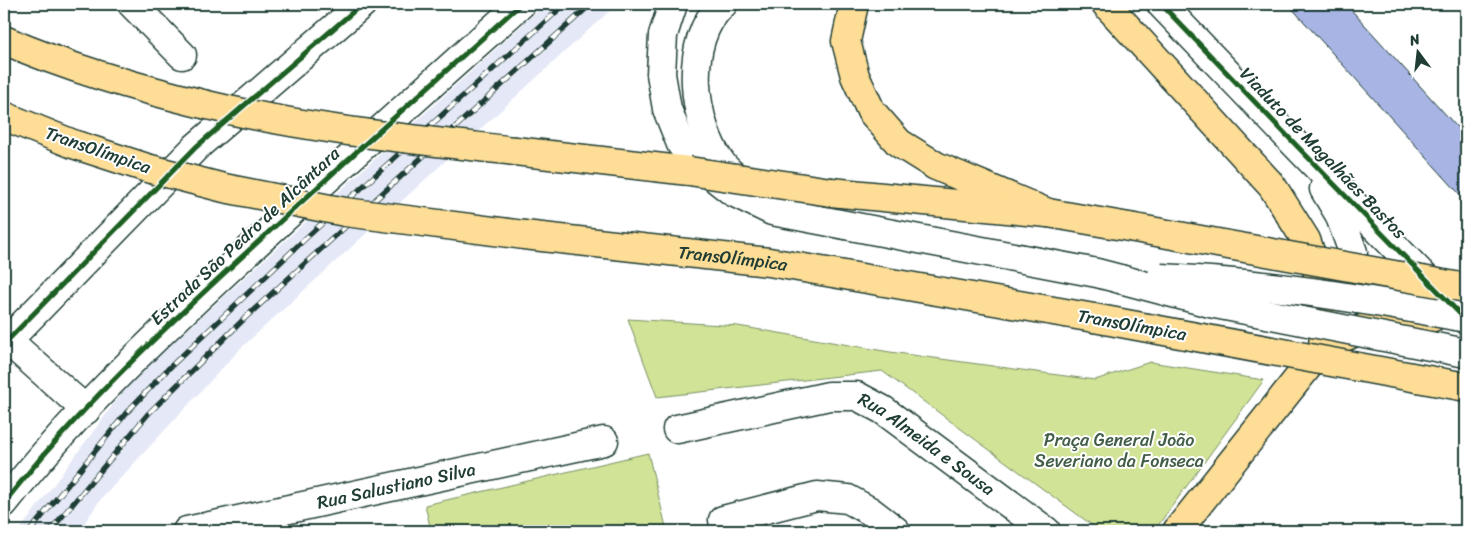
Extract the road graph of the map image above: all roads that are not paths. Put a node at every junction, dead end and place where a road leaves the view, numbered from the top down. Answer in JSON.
{"nodes":[{"id":1,"x":132,"y":4,"type":"edge"},
{"id":2,"x":362,"y":4,"type":"edge"},
{"id":3,"x":521,"y":4,"type":"edge"},
{"id":4,"x":673,"y":4,"type":"edge"},
{"id":5,"x":723,"y":4,"type":"edge"},
{"id":6,"x":854,"y":4,"type":"edge"},
{"id":7,"x":1106,"y":4,"type":"edge"},
{"id":8,"x":1161,"y":4,"type":"edge"},
{"id":9,"x":4,"y":40,"type":"edge"},
{"id":10,"x":182,"y":55,"type":"dead end"},
{"id":11,"x":4,"y":116,"type":"edge"},
{"id":12,"x":1296,"y":146,"type":"junction"},
{"id":13,"x":772,"y":211,"type":"junction"},
{"id":14,"x":1048,"y":213,"type":"junction"},
{"id":15,"x":1113,"y":276,"type":"junction"},
{"id":16,"x":1466,"y":288,"type":"edge"},
{"id":17,"x":1466,"y":319,"type":"edge"},
{"id":18,"x":5,"y":342,"type":"edge"},
{"id":19,"x":1324,"y":346,"type":"junction"},
{"id":20,"x":1466,"y":353,"type":"edge"},
{"id":21,"x":1466,"y":387,"type":"edge"},
{"id":22,"x":86,"y":410,"type":"junction"},
{"id":23,"x":677,"y":429,"type":"dead end"},
{"id":24,"x":604,"y":442,"type":"dead end"},
{"id":25,"x":36,"y":462,"type":"junction"},
{"id":26,"x":4,"y":485,"type":"edge"},
{"id":27,"x":4,"y":503,"type":"edge"},
{"id":28,"x":723,"y":520,"type":"dead end"},
{"id":29,"x":760,"y":521,"type":"edge"},
{"id":30,"x":220,"y":528,"type":"edge"},
{"id":31,"x":187,"y":531,"type":"edge"},
{"id":32,"x":896,"y":531,"type":"edge"},
{"id":33,"x":1046,"y":531,"type":"edge"},
{"id":34,"x":1176,"y":531,"type":"edge"}],
"edges":[{"from":1,"to":10,"type":"street"},
{"from":2,"to":18,"type":"street"},
{"from":3,"to":22,"type":"street","name":"Estrada São Pedro de Alcântara"},
{"from":4,"to":13,"type":"street","name":"TransOlímpica"},
{"from":5,"to":13,"type":"street"},
{"from":6,"to":14,"type":"main road"},
{"from":7,"to":19,"type":"main road"},
{"from":8,"to":12,"type":"street","name":"Viaduto de Magalhães Bastos"},
{"from":9,"to":14,"type":"main road","bridge":true},
{"from":11,"to":21,"type":"main road","name":"TransOlímpica","bridge":true},
{"from":12,"to":17,"type":"street","name":"Viaduto de Magalhães Bastos"},
{"from":12,"to":19,"type":"street","name":"Viaduto de Magalhães Bastos"},
{"from":13,"to":15,"type":"street","name":"TransOlímpica"},
{"from":14,"to":16,"type":"main road","bridge":true},
{"from":15,"to":17,"type":"street","name":"TransOlímpica","bridge":true},
{"from":15,"to":20,"type":"street","name":"TransOlímpica","bridge":true},
{"from":17,"to":19,"type":"main road"},
{"from":18,"to":22,"type":"street"},
{"from":19,"to":34,"type":"main road"},
{"from":22,"to":25,"type":"street","name":"Estrada São Pedro de Alcântara"},
{"from":23,"to":33,"type":"street","name":"Rua Almeida e Sousa"},
{"from":24,"to":30,"type":"street","name":"Rua Salustiano Silva"},
{"from":25,"to":26,"type":"street"},
{"from":25,"to":27,"type":"street","name":"Estrada São Pedro de Alcântara"},
{"from":28,"to":29,"type":"street"},
{"from":29,"to":32,"type":"street"},
{"from":30,"to":31,"type":"street","name":"Rua Salustiano Silva"}]}
